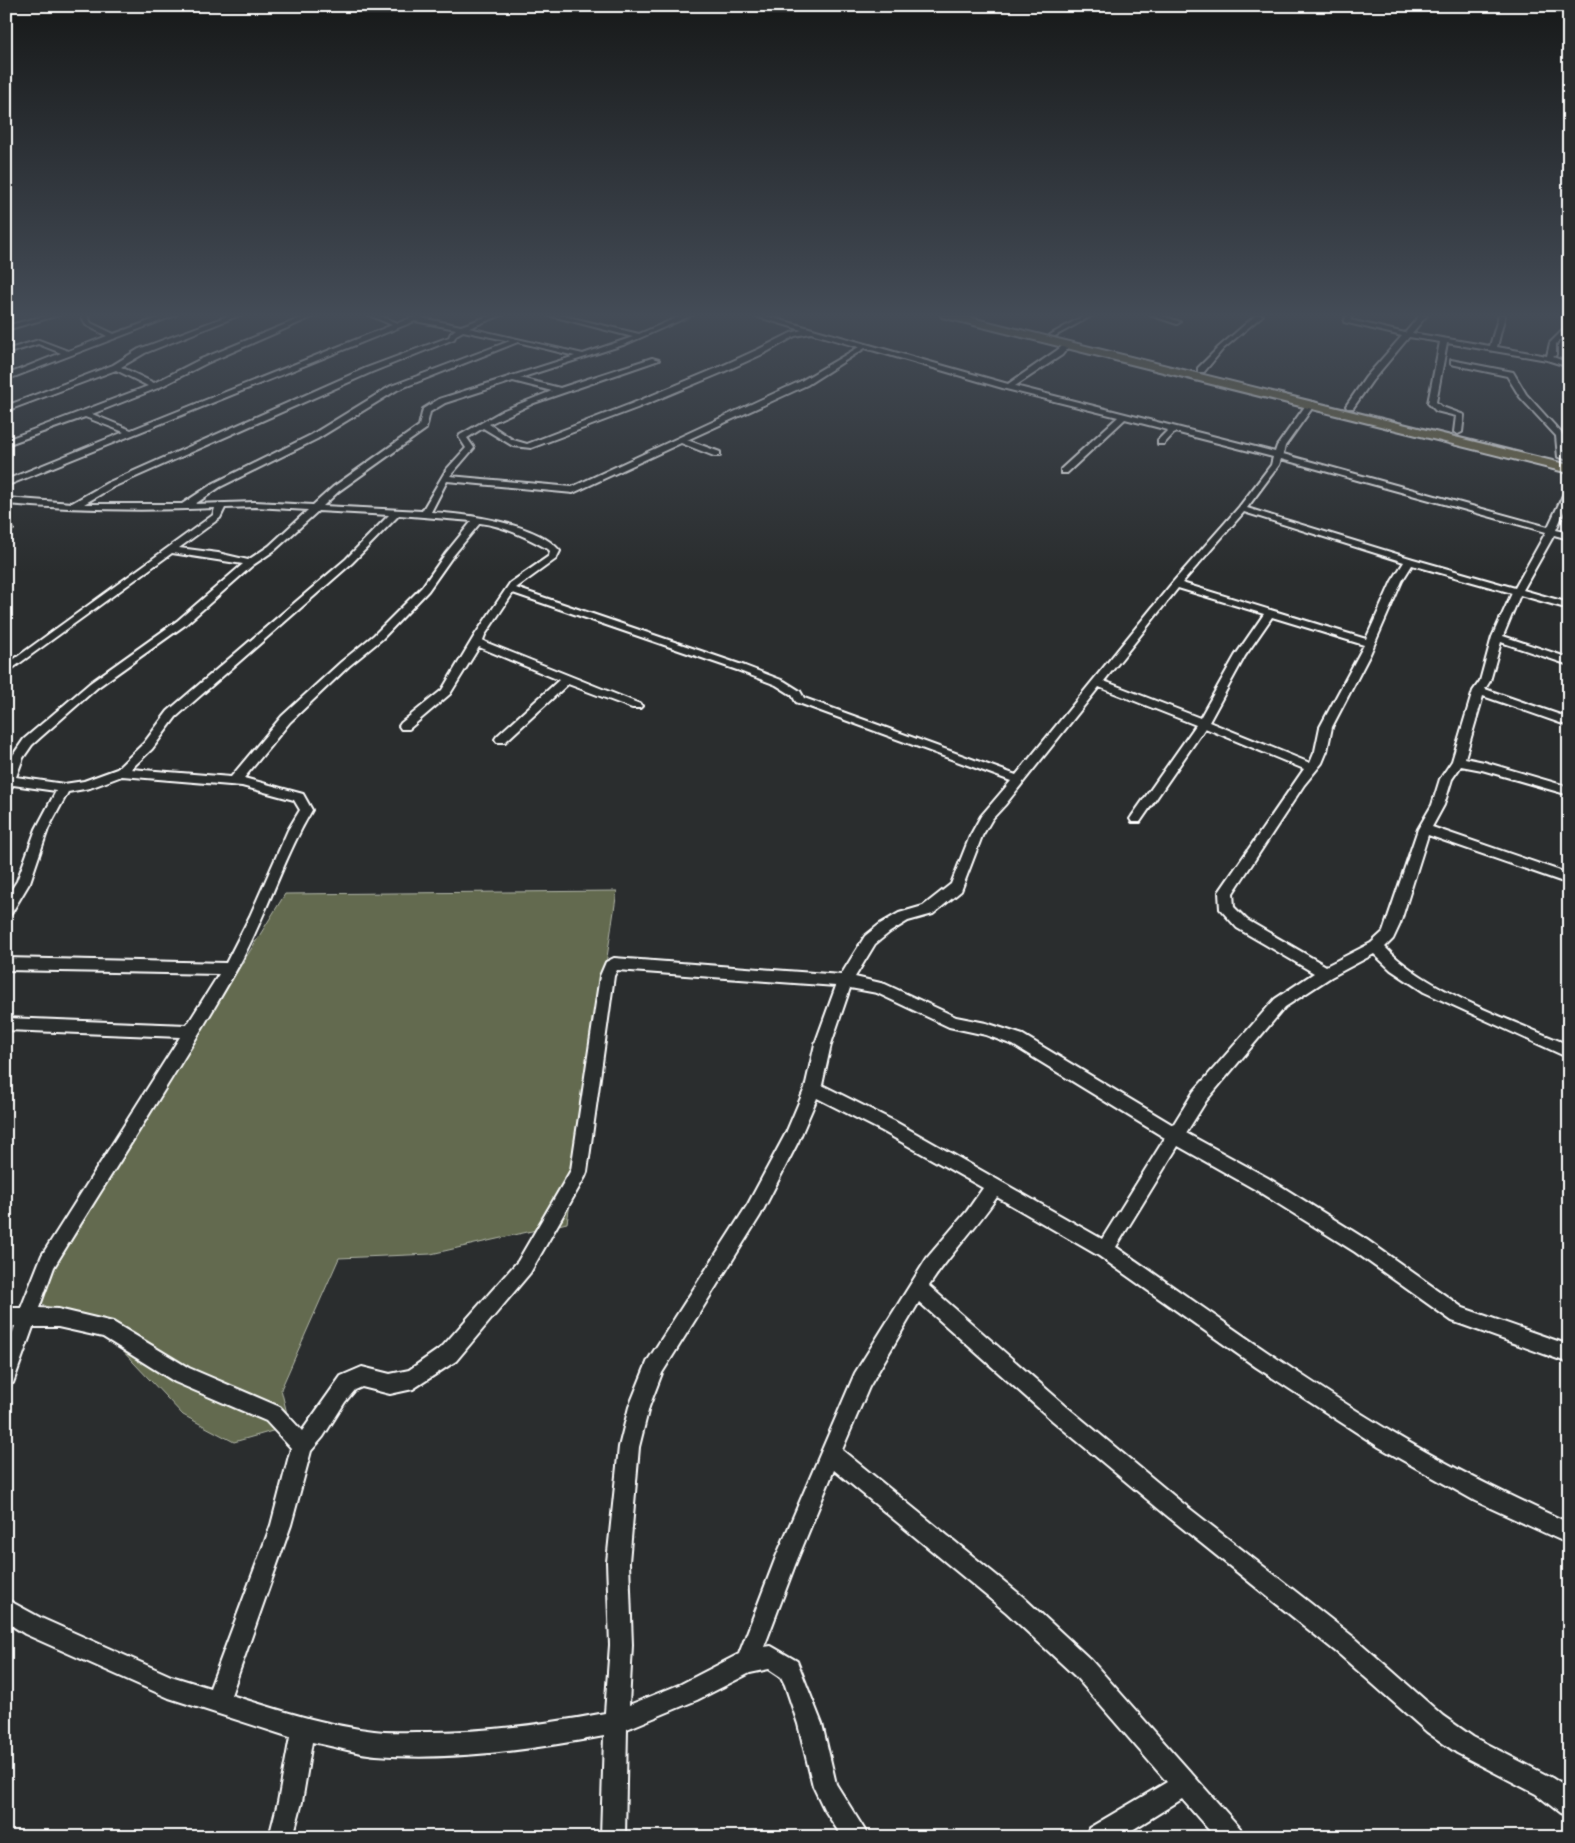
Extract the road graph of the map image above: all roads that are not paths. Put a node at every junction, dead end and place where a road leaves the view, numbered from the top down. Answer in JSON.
{"nodes":[{"id":1,"x":27,"y":401,"type":"edge"},
{"id":2,"x":117,"y":401,"type":"edge"},
{"id":3,"x":210,"y":401,"type":"edge"},
{"id":4,"x":299,"y":401,"type":"edge"},
{"id":5,"x":373,"y":401,"type":"edge"},
{"id":6,"x":443,"y":401,"type":"edge"},
{"id":7,"x":535,"y":401,"type":"edge"},
{"id":8,"x":646,"y":401,"type":"edge"},
{"id":9,"x":765,"y":401,"type":"edge"},
{"id":10,"x":1069,"y":401,"type":"edge"},
{"id":11,"x":1299,"y":401,"type":"edge"},
{"id":12,"x":1329,"y":401,"type":"edge"},
{"id":13,"x":1354,"y":401,"type":"edge"},
{"id":14,"x":1432,"y":401,"type":"edge"},
{"id":15,"x":1529,"y":401,"type":"edge"},
{"id":16,"x":1311,"y":404,"type":"junction"},
{"id":17,"x":1350,"y":406,"type":"junction"},
{"id":18,"x":6,"y":409,"type":"edge"},
{"id":19,"x":85,"y":414,"type":"junction"},
{"id":20,"x":1125,"y":415,"type":"junction"},
{"id":21,"x":483,"y":424,"type":"junction"},
{"id":22,"x":1174,"y":428,"type":"junction"},
{"id":23,"x":1458,"y":432,"type":"junction"},
{"id":24,"x":132,"y":433,"type":"junction"},
{"id":25,"x":680,"y":440,"type":"junction"},
{"id":26,"x":1161,"y":442,"type":"dead end"},
{"id":27,"x":6,"y":443,"type":"edge"},
{"id":28,"x":717,"y":454,"type":"dead end"},
{"id":29,"x":1277,"y":455,"type":"junction"},
{"id":30,"x":1566,"y":458,"type":"edge"},
{"id":31,"x":1569,"y":469,"type":"edge"},
{"id":32,"x":1064,"y":471,"type":"dead end"},
{"id":33,"x":446,"y":478,"type":"junction"},
{"id":34,"x":6,"y":484,"type":"edge"},
{"id":35,"x":1569,"y":491,"type":"edge"},
{"id":36,"x":6,"y":501,"type":"edge"},
{"id":37,"x":221,"y":505,"type":"junction"},
{"id":38,"x":72,"y":506,"type":"junction"},
{"id":39,"x":182,"y":508,"type":"junction"},
{"id":40,"x":317,"y":508,"type":"junction"},
{"id":41,"x":1242,"y":509,"type":"junction"},
{"id":42,"x":396,"y":513,"type":"junction"},
{"id":43,"x":426,"y":515,"type":"junction"},
{"id":44,"x":478,"y":521,"type":"junction"},
{"id":45,"x":1551,"y":531,"type":"junction"},
{"id":46,"x":1569,"y":536,"type":"edge"},
{"id":47,"x":170,"y":550,"type":"junction"},
{"id":48,"x":1410,"y":561,"type":"junction"},
{"id":49,"x":250,"y":563,"type":"junction"},
{"id":50,"x":1176,"y":584,"type":"junction"},
{"id":51,"x":510,"y":589,"type":"junction"},
{"id":52,"x":1517,"y":592,"type":"junction"},
{"id":53,"x":1569,"y":606,"type":"edge"},
{"id":54,"x":1268,"y":614,"type":"junction"},
{"id":55,"x":1497,"y":637,"type":"junction"},
{"id":56,"x":478,"y":640,"type":"junction"},
{"id":57,"x":1369,"y":643,"type":"junction"},
{"id":58,"x":1569,"y":662,"type":"edge"},
{"id":59,"x":6,"y":670,"type":"edge"},
{"id":60,"x":567,"y":679,"type":"junction"},
{"id":61,"x":1098,"y":683,"type":"junction"},
{"id":62,"x":1479,"y":691,"type":"junction"},
{"id":63,"x":636,"y":706,"type":"dead end"},
{"id":64,"x":1569,"y":722,"type":"edge"},
{"id":65,"x":1203,"y":723,"type":"junction"},
{"id":66,"x":405,"y":726,"type":"dead end"},
{"id":67,"x":501,"y":739,"type":"dead end"},
{"id":68,"x":1458,"y":761,"type":"junction"},
{"id":69,"x":1312,"y":768,"type":"junction"},
{"id":70,"x":121,"y":772,"type":"junction"},
{"id":71,"x":1019,"y":780,"type":"junction"},
{"id":72,"x":7,"y":782,"type":"edge"},
{"id":73,"x":234,"y":782,"type":"junction"},
{"id":74,"x":64,"y":788,"type":"junction"},
{"id":75,"x":1569,"y":791,"type":"edge"},
{"id":76,"x":1136,"y":819,"type":"dead end"},
{"id":77,"x":1424,"y":829,"type":"junction"},
{"id":78,"x":1569,"y":879,"type":"edge"},
{"id":79,"x":6,"y":910,"type":"edge"},
{"id":80,"x":1376,"y":947,"type":"junction"},
{"id":81,"x":6,"y":964,"type":"edge"},
{"id":82,"x":230,"y":969,"type":"junction"},
{"id":83,"x":1326,"y":972,"type":"junction"},
{"id":84,"x":845,"y":981,"type":"junction"},
{"id":85,"x":6,"y":1024,"type":"edge"},
{"id":86,"x":192,"y":1031,"type":"junction"},
{"id":87,"x":1569,"y":1052,"type":"edge"},
{"id":88,"x":813,"y":1088,"type":"junction"},
{"id":89,"x":1176,"y":1136,"type":"junction"},
{"id":90,"x":994,"y":1186,"type":"junction"},
{"id":91,"x":1105,"y":1250,"type":"junction"},
{"id":92,"x":916,"y":1288,"type":"junction"},
{"id":93,"x":6,"y":1317,"type":"edge"},
{"id":94,"x":28,"y":1318,"type":"junction"},
{"id":95,"x":1569,"y":1354,"type":"edge"},
{"id":96,"x":6,"y":1376,"type":"edge"},
{"id":97,"x":302,"y":1446,"type":"junction"},
{"id":98,"x":831,"y":1454,"type":"junction"},
{"id":99,"x":1569,"y":1534,"type":"edge"},
{"id":100,"x":6,"y":1610,"type":"edge"},
{"id":101,"x":747,"y":1662,"type":"junction"},
{"id":102,"x":217,"y":1701,"type":"junction"},
{"id":103,"x":616,"y":1722,"type":"junction"},
{"id":104,"x":303,"y":1729,"type":"junction"},
{"id":105,"x":1185,"y":1784,"type":"junction"},
{"id":106,"x":1569,"y":1804,"type":"edge"},
{"id":107,"x":281,"y":1837,"type":"edge"},
{"id":108,"x":612,"y":1837,"type":"edge"},
{"id":109,"x":857,"y":1837,"type":"edge"},
{"id":110,"x":1098,"y":1837,"type":"edge"},
{"id":111,"x":1231,"y":1837,"type":"edge"}],
"edges":[{"from":1,"to":18,"type":"street"},
{"from":2,"to":19,"type":"street"},
{"from":3,"to":24,"type":"street"},
{"from":4,"to":38,"type":"street"},
{"from":5,"to":39,"type":"street"},
{"from":6,"to":40,"type":"street"},
{"from":7,"to":21,"type":"street"},
{"from":8,"to":21,"type":"street"},
{"from":9,"to":25,"type":"street"},
{"from":10,"to":20,"type":"street"},
{"from":11,"to":16,"type":"highway"},
{"from":12,"to":17,"type":"highway"},
{"from":13,"to":17,"type":"street"},
{"from":14,"to":23,"type":"street"},
{"from":15,"to":30,"type":"street"},
{"from":16,"to":29,"type":"street"},
{"from":16,"to":31,"type":"highway"},
{"from":17,"to":23,"type":"highway"},
{"from":19,"to":24,"type":"street"},
{"from":19,"to":27,"type":"street"},
{"from":20,"to":22,"type":"street"},
{"from":20,"to":32,"type":"street"},
{"from":21,"to":33,"type":"street"},
{"from":22,"to":26,"type":"street"},
{"from":22,"to":29,"type":"street"},
{"from":23,"to":30,"type":"highway"},
{"from":24,"to":34,"type":"street"},
{"from":25,"to":28,"type":"street"},
{"from":25,"to":33,"type":"street"},
{"from":29,"to":41,"type":"street"},
{"from":29,"to":45,"type":"street"},
{"from":33,"to":43,"type":"street"},
{"from":35,"to":45,"type":"street"},
{"from":36,"to":38,"type":"street"},
{"from":37,"to":39,"type":"street"},
{"from":37,"to":40,"type":"street"},
{"from":37,"to":47,"type":"street"},
{"from":38,"to":39,"type":"street"},
{"from":40,"to":42,"type":"street"},
{"from":40,"to":49,"type":"street"},
{"from":41,"to":48,"type":"street"},
{"from":41,"to":50,"type":"street"},
{"from":42,"to":43,"type":"street"},
{"from":42,"to":70,"type":"street"},
{"from":43,"to":44,"type":"street"},
{"from":44,"to":51,"type":"street"},
{"from":44,"to":73,"type":"street"},
{"from":45,"to":46,"type":"street"},
{"from":45,"to":52,"type":"street"},
{"from":47,"to":49,"type":"street"},
{"from":47,"to":59,"type":"street"},
{"from":48,"to":52,"type":"street"},
{"from":48,"to":57,"type":"street"},
{"from":49,"to":72,"type":"street"},
{"from":50,"to":54,"type":"street"},
{"from":50,"to":61,"type":"street"},
{"from":51,"to":56,"type":"street"},
{"from":51,"to":71,"type":"street"},
{"from":52,"to":53,"type":"street"},
{"from":52,"to":55,"type":"street"},
{"from":54,"to":57,"type":"street"},
{"from":54,"to":65,"type":"street"},
{"from":55,"to":58,"type":"street"},
{"from":55,"to":62,"type":"street"},
{"from":56,"to":60,"type":"street"},
{"from":56,"to":66,"type":"street"},
{"from":57,"to":69,"type":"street"},
{"from":60,"to":63,"type":"street"},
{"from":60,"to":67,"type":"street"},
{"from":61,"to":65,"type":"street"},
{"from":61,"to":71,"type":"street"},
{"from":62,"to":64,"type":"street"},
{"from":62,"to":68,"type":"street"},
{"from":65,"to":69,"type":"street"},
{"from":65,"to":76,"type":"street"},
{"from":68,"to":75,"type":"street"},
{"from":68,"to":77,"type":"street"},
{"from":69,"to":83,"type":"street"},
{"from":70,"to":73,"type":"street"},
{"from":70,"to":74,"type":"street"},
{"from":71,"to":84,"type":"street"},
{"from":72,"to":74,"type":"street"},
{"from":73,"to":82,"type":"street"},
{"from":74,"to":79,"type":"street"},
{"from":77,"to":78,"type":"street"},
{"from":77,"to":80,"type":"street"},
{"from":80,"to":83,"type":"street"},
{"from":80,"to":87,"type":"street"},
{"from":81,"to":82,"type":"street"},
{"from":82,"to":86,"type":"street"},
{"from":83,"to":89,"type":"street"},
{"from":84,"to":88,"type":"street"},
{"from":84,"to":89,"type":"street"},
{"from":84,"to":97,"type":"street"},
{"from":85,"to":86,"type":"street"},
{"from":86,"to":94,"type":"street"},
{"from":88,"to":90,"type":"street"},
{"from":88,"to":103,"type":"street"},
{"from":89,"to":91,"type":"street"},
{"from":89,"to":95,"type":"street"},
{"from":90,"to":91,"type":"street"},
{"from":90,"to":92,"type":"street"},
{"from":91,"to":99,"type":"street"},
{"from":92,"to":98,"type":"street"},
{"from":92,"to":106,"type":"street"},
{"from":93,"to":94,"type":"street"},
{"from":94,"to":96,"type":"street"},
{"from":94,"to":97,"type":"street"},
{"from":97,"to":102,"type":"street"},
{"from":98,"to":101,"type":"street"},
{"from":98,"to":105,"type":"street"},
{"from":100,"to":102,"type":"street"},
{"from":101,"to":103,"type":"street"},
{"from":101,"to":109,"type":"street"},
{"from":102,"to":104,"type":"street"},
{"from":103,"to":104,"type":"street"},
{"from":103,"to":108,"type":"street"},
{"from":104,"to":107,"type":"street"},
{"from":105,"to":110,"type":"street"},
{"from":105,"to":111,"type":"street"}]}
